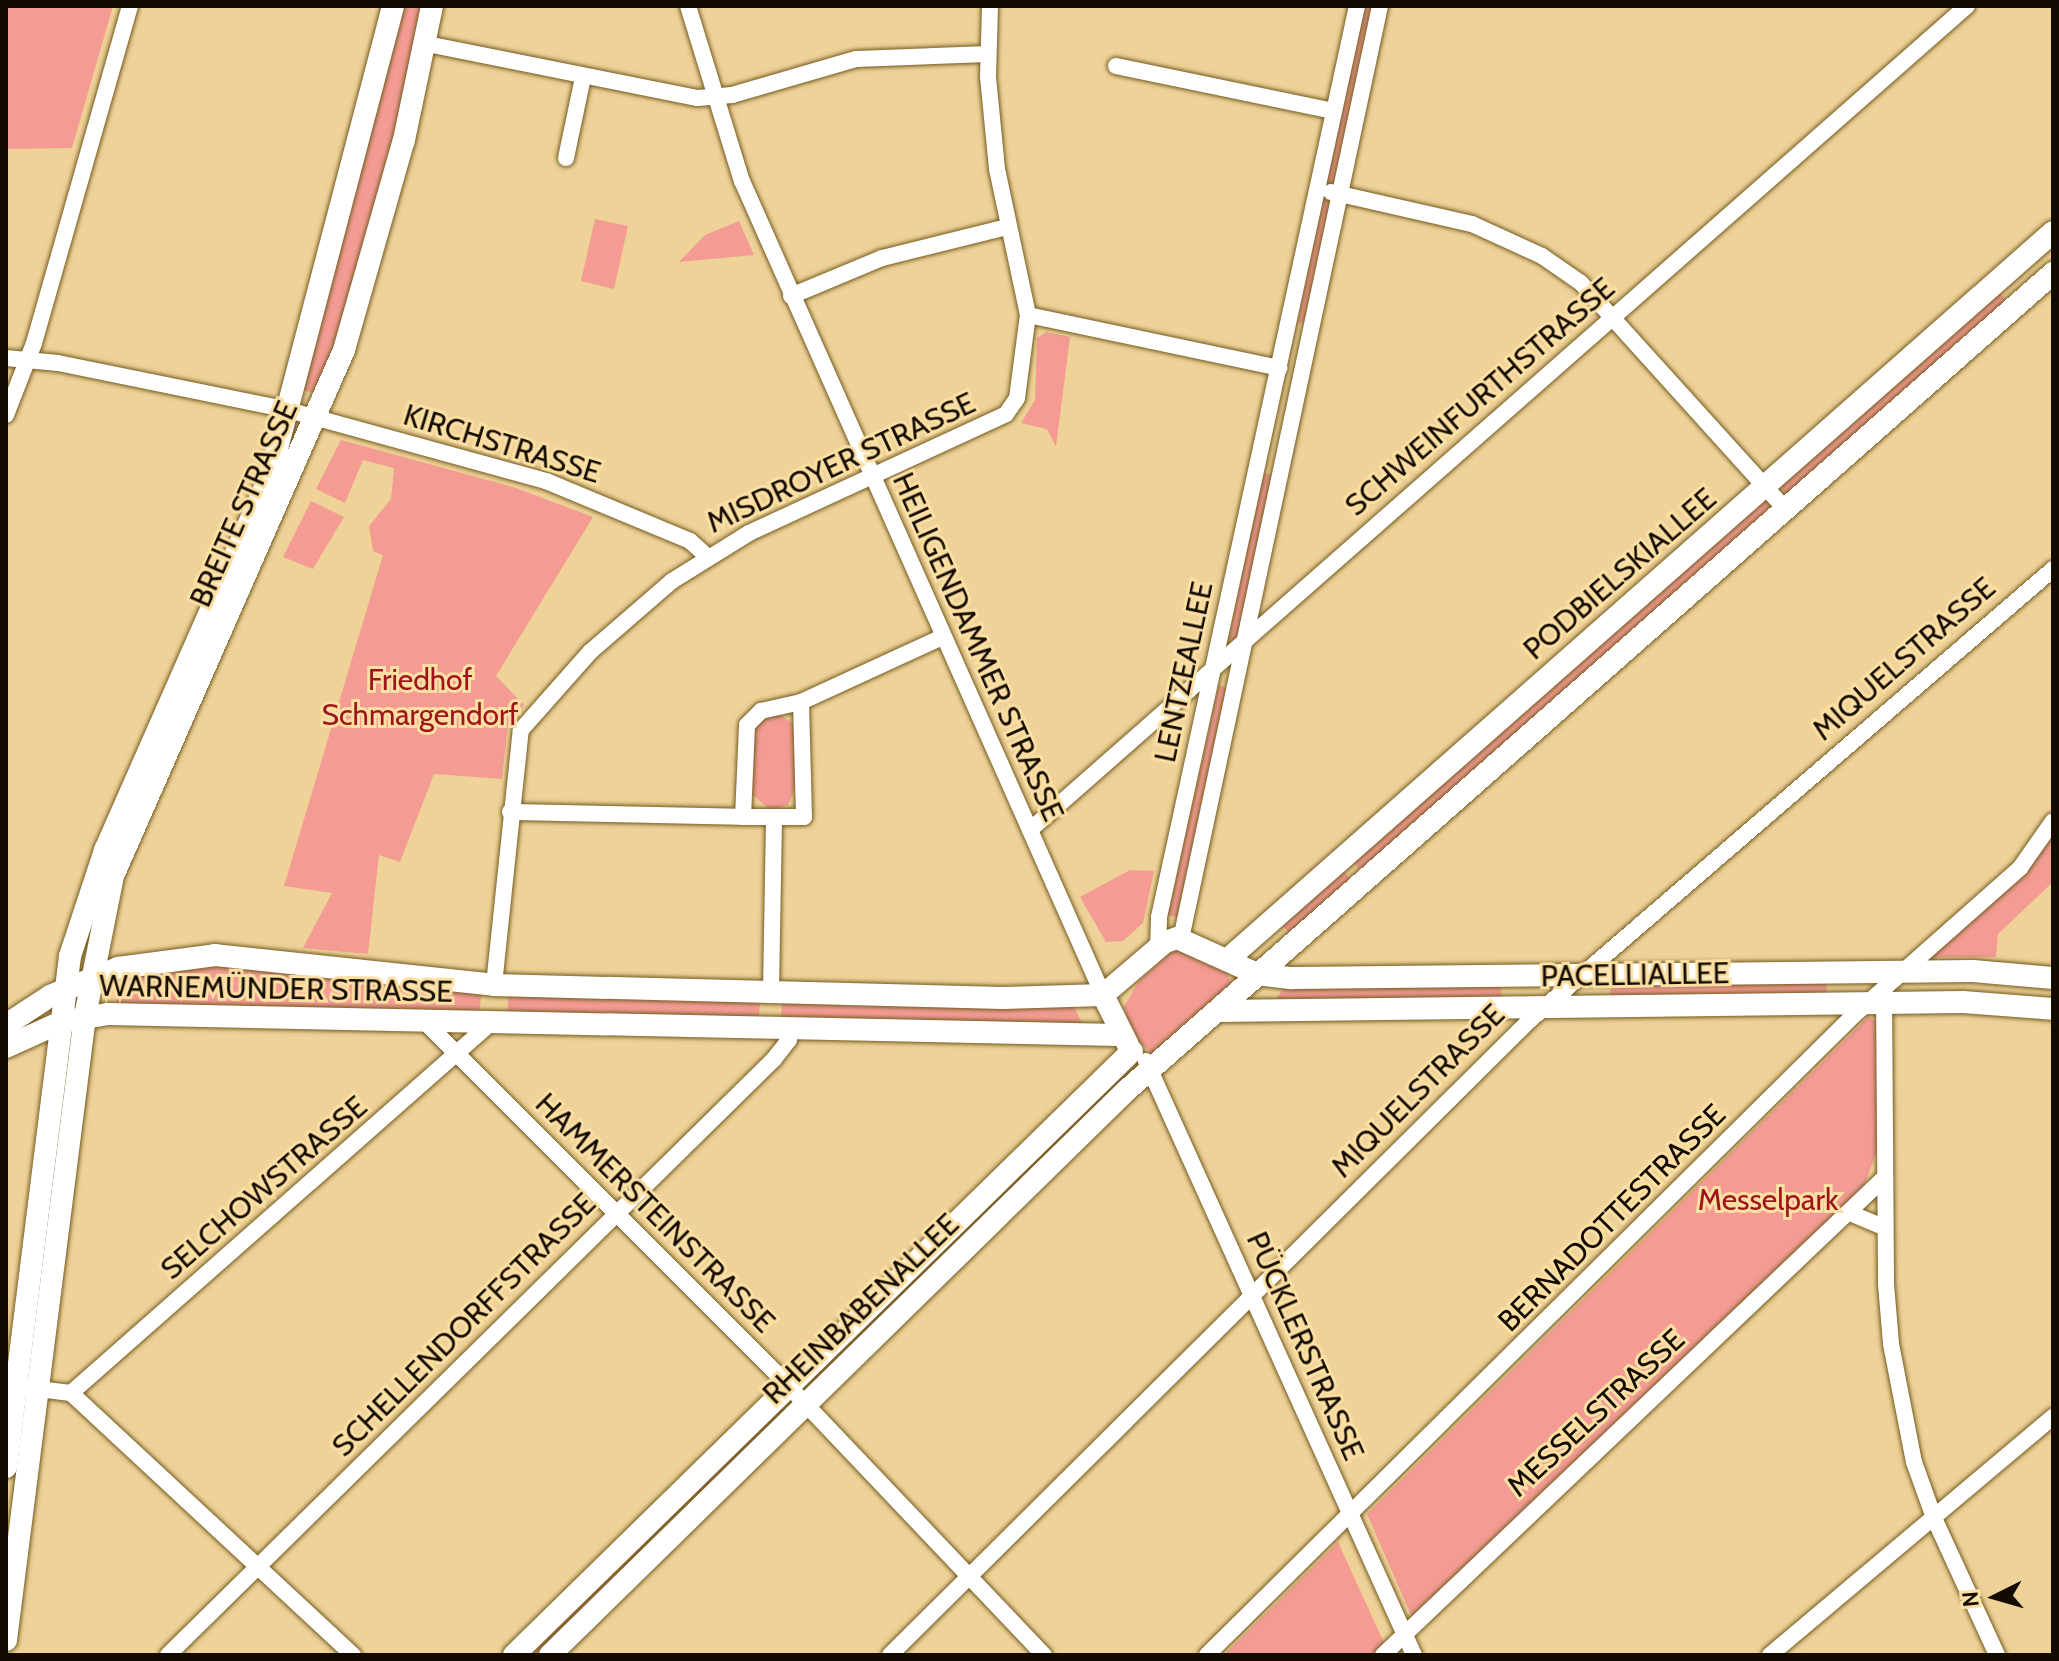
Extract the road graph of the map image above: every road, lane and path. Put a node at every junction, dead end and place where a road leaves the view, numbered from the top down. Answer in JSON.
{"nodes":[{"id":1,"x":130,"y":6,"type":"edge"},
{"id":2,"x":393,"y":6,"type":"edge"},
{"id":3,"x":432,"y":6,"type":"edge"},
{"id":4,"x":688,"y":6,"type":"edge"},
{"id":5,"x":990,"y":6,"type":"edge"},
{"id":6,"x":1357,"y":6,"type":"edge"},
{"id":7,"x":1380,"y":6,"type":"edge"},
{"id":8,"x":1967,"y":6,"type":"edge"},
{"id":9,"x":427,"y":44,"type":"junction"},
{"id":10,"x":988,"y":54,"type":"junction"},
{"id":11,"x":1116,"y":66,"type":"dead end"},
{"id":12,"x":583,"y":77,"type":"junction"},
{"id":13,"x":716,"y":97,"type":"junction"},
{"id":14,"x":1333,"y":111,"type":"junction"},
{"id":15,"x":566,"y":158,"type":"dead end"},
{"id":16,"x":1317,"y":189,"type":"junction"},
{"id":17,"x":1339,"y":193,"type":"junction"},
{"id":18,"x":1007,"y":227,"type":"junction"},
{"id":19,"x":2053,"y":232,"type":"edge"},
{"id":20,"x":2053,"y":273,"type":"edge"},
{"id":21,"x":2000,"y":279,"type":"junction"},
{"id":22,"x":791,"y":296,"type":"junction"},
{"id":23,"x":2019,"y":302,"type":"junction"},
{"id":24,"x":1028,"y":315,"type":"junction"},
{"id":25,"x":1616,"y":316,"type":"junction"},
{"id":26,"x":1288,"y":325,"type":"junction"},
{"id":27,"x":1310,"y":330,"type":"junction"},
{"id":28,"x":6,"y":358,"type":"edge"},
{"id":29,"x":29,"y":360,"type":"junction"},
{"id":30,"x":1279,"y":368,"type":"junction"},
{"id":31,"x":1270,"y":409,"type":"junction"},
{"id":32,"x":288,"y":410,"type":"junction"},
{"id":33,"x":1291,"y":413,"type":"junction"},
{"id":34,"x":6,"y":415,"type":"edge"},
{"id":35,"x":316,"y":417,"type":"junction"},
{"id":36,"x":870,"y":476,"type":"junction"},
{"id":37,"x":1765,"y":486,"type":"junction"},
{"id":38,"x":1785,"y":509,"type":"junction"},
{"id":39,"x":708,"y":557,"type":"junction"},
{"id":40,"x":2053,"y":569,"type":"edge"},
{"id":41,"x":942,"y":637,"type":"junction"},
{"id":42,"x":1241,"y":644,"type":"junction"},
{"id":43,"x":1214,"y":671,"type":"junction"},
{"id":44,"x":801,"y":702,"type":"junction"},
{"id":45,"x":510,"y":812,"type":"junction"},
{"id":46,"x":743,"y":817,"type":"junction"},
{"id":47,"x":774,"y":817,"type":"junction"},
{"id":48,"x":2053,"y":821,"type":"edge"},
{"id":49,"x":1030,"y":830,"type":"junction"},
{"id":50,"x":1340,"y":861,"type":"junction"},
{"id":51,"x":1359,"y":884,"type":"junction"},
{"id":52,"x":1181,"y":939,"type":"junction"},
{"id":53,"x":1158,"y":948,"type":"junction"},
{"id":54,"x":1227,"y":960,"type":"junction"},
{"id":55,"x":2018,"y":973,"type":"junction"},
{"id":56,"x":1257,"y":974,"type":"junction"},
{"id":57,"x":93,"y":977,"type":"junction"},
{"id":58,"x":1577,"y":977,"type":"junction"},
{"id":59,"x":2053,"y":978,"type":"edge"},
{"id":60,"x":494,"y":985,"type":"junction"},
{"id":61,"x":65,"y":989,"type":"junction"},
{"id":62,"x":771,"y":991,"type":"junction"},
{"id":63,"x":1884,"y":991,"type":"junction"},
{"id":64,"x":1103,"y":995,"type":"junction"},
{"id":65,"x":2053,"y":998,"type":"edge"},
{"id":66,"x":2016,"y":1004,"type":"junction"},
{"id":67,"x":1545,"y":1006,"type":"junction"},
{"id":68,"x":2053,"y":1009,"type":"edge"},
{"id":69,"x":1218,"y":1011,"type":"junction"},
{"id":70,"x":85,"y":1016,"type":"junction"},
{"id":71,"x":423,"y":1020,"type":"junction"},
{"id":72,"x":61,"y":1022,"type":"junction"},
{"id":73,"x":492,"y":1022,"type":"junction"},
{"id":74,"x":6,"y":1025,"type":"edge"},
{"id":75,"x":780,"y":1029,"type":"junction"},
{"id":76,"x":6,"y":1047,"type":"edge"},
{"id":77,"x":457,"y":1056,"type":"junction"},
{"id":78,"x":1142,"y":1056,"type":"junction"},
{"id":79,"x":1884,"y":1178,"type":"junction"},
{"id":80,"x":1850,"y":1213,"type":"junction"},
{"id":81,"x":617,"y":1214,"type":"junction"},
{"id":82,"x":1885,"y":1228,"type":"junction"},
{"id":83,"x":1252,"y":1295,"type":"junction"},
{"id":84,"x":38,"y":1389,"type":"edge"},
{"id":85,"x":799,"y":1396,"type":"junction"},
{"id":86,"x":2053,"y":1417,"type":"edge"},
{"id":87,"x":6,"y":1467,"type":"edge"},
{"id":88,"x":1350,"y":1514,"type":"junction"},
{"id":89,"x":1934,"y":1518,"type":"junction"},
{"id":90,"x":258,"y":1567,"type":"junction"},
{"id":91,"x":969,"y":1576,"type":"junction"},
{"id":92,"x":1404,"y":1633,"type":"junction"},
{"id":93,"x":6,"y":1640,"type":"edge"},
{"id":94,"x":168,"y":1655,"type":"edge"},
{"id":95,"x":353,"y":1655,"type":"edge"},
{"id":96,"x":514,"y":1655,"type":"edge"},
{"id":97,"x":550,"y":1655,"type":"edge"},
{"id":98,"x":890,"y":1655,"type":"edge"},
{"id":99,"x":1044,"y":1655,"type":"edge"},
{"id":100,"x":1207,"y":1655,"type":"edge"},
{"id":101,"x":1383,"y":1655,"type":"edge"},
{"id":102,"x":1414,"y":1655,"type":"edge"},
{"id":103,"x":1770,"y":1655,"type":"edge"},
{"id":104,"x":1997,"y":1655,"type":"edge"}],
"edges":[{"from":1,"to":29,"type":"street"},
{"from":2,"to":32,"type":"street","name":"BREITE STRASSE"},
{"from":3,"to":9,"type":"street","name":"BREITE STRASSE"},
{"from":4,"to":13,"type":"street","name":"HEILIGENDAMMER STRASSE"},
{"from":5,"to":10,"type":"street"},
{"from":6,"to":14,"type":"street","name":"LENTZEALLEE"},
{"from":7,"to":17,"type":"street","name":"LENTZEALLEE"},
{"from":8,"to":25,"type":"street","name":"SCHWEINFURTHSTRASSE"},
{"from":9,"to":12,"type":"street"},
{"from":9,"to":35,"type":"street","name":"BREITE STRASSE"},
{"from":10,"to":13,"type":"street"},
{"from":10,"to":18,"type":"street"},
{"from":11,"to":14,"type":"street"},
{"from":12,"to":13,"type":"street"},
{"from":12,"to":15,"type":"street"},
{"from":13,"to":22,"type":"street","name":"HEILIGENDAMMER STRASSE"},
{"from":14,"to":16,"type":"street","name":"LENTZEALLEE"},
{"from":16,"to":17,"type":"street"},
{"from":16,"to":26,"type":"street","name":"LENTZEALLEE"},
{"from":17,"to":25,"type":"street"},
{"from":17,"to":27,"type":"street","name":"LENTZEALLEE"},
{"from":18,"to":22,"type":"street"},
{"from":18,"to":24,"type":"street"},
{"from":19,"to":21,"type":"street","name":"PODBIELSKIALLEE"},
{"from":20,"to":23,"type":"street","name":"PODBIELSKIALLEE"},
{"from":21,"to":23,"type":"street"},
{"from":21,"to":37,"type":"street","name":"PODBIELSKIALLEE"},
{"from":22,"to":36,"type":"street","name":"HEILIGENDAMMER STRASSE"},
{"from":23,"to":38,"type":"street","name":"PODBIELSKIALLEE"},
{"from":24,"to":30,"type":"street"},
{"from":24,"to":36,"type":"street","name":"MISDROYER STRASSE"},
{"from":25,"to":37,"type":"street"},
{"from":25,"to":42,"type":"street","name":"SCHWEINFURTHSTRASSE"},
{"from":26,"to":27,"type":"street"},
{"from":26,"to":30,"type":"street","name":"LENTZEALLEE"},
{"from":27,"to":33,"type":"street","name":"LENTZEALLEE"},
{"from":28,"to":29,"type":"street","name":"KIRCHSTRASSE"},
{"from":29,"to":32,"type":"street","name":"KIRCHSTRASSE"},
{"from":29,"to":34,"type":"street"},
{"from":30,"to":31,"type":"street","name":"LENTZEALLEE"},
{"from":31,"to":33,"type":"street"},
{"from":31,"to":43,"type":"street","name":"LENTZEALLEE"},
{"from":32,"to":35,"type":"street","name":"KIRCHSTRASSE"},
{"from":32,"to":61,"type":"street","name":"BREITE STRASSE"},
{"from":33,"to":42,"type":"street","name":"LENTZEALLEE"},
{"from":35,"to":39,"type":"street","name":"KIRCHSTRASSE"},
{"from":35,"to":57,"type":"street","name":"BREITE STRASSE"},
{"from":36,"to":39,"type":"street","name":"MISDROYER STRASSE"},
{"from":36,"to":41,"type":"street","name":"HEILIGENDAMMER STRASSE"},
{"from":37,"to":38,"type":"street"},
{"from":37,"to":50,"type":"street","name":"PODBIELSKIALLEE"},
{"from":38,"to":51,"type":"street","name":"PODBIELSKIALLEE"},
{"from":39,"to":45,"type":"street","name":"MISDROYER STRASSE"},
{"from":40,"to":58,"type":"street","name":"MIQUELSTRASSE"},
{"from":41,"to":44,"type":"street"},
{"from":41,"to":49,"type":"street","name":"HEILIGENDAMMER STRASSE"},
{"from":42,"to":43,"type":"street","name":"SCHWEINFURTHSTRASSE"},
{"from":42,"to":52,"type":"street","name":"LENTZEALLEE"},
{"from":43,"to":49,"type":"street","name":"SCHWEINFURTHSTRASSE"},
{"from":43,"to":53,"type":"street","name":"LENTZEALLEE"},
{"from":44,"to":46,"type":"street"},
{"from":44,"to":47,"type":"street"},
{"from":45,"to":46,"type":"street"},
{"from":45,"to":60,"type":"street","name":"MISDROYER STRASSE"},
{"from":46,"to":47,"type":"street"},
{"from":47,"to":62,"type":"street"},
{"from":48,"to":63,"type":"street","name":"BERNADOTTESTRASSE"},
{"from":49,"to":64,"type":"street","name":"HEILIGENDAMMER STRASSE"},
{"from":50,"to":51,"type":"street"},
{"from":50,"to":54,"type":"street","name":"PODBIELSKIALLEE"},
{"from":51,"to":56,"type":"street","name":"PODBIELSKIALLEE"},
{"from":52,"to":53,"type":"street"},
{"from":52,"to":54,"type":"street"},
{"from":53,"to":64,"type":"street"},
{"from":54,"to":56,"type":"street"},
{"from":55,"to":59,"type":"street","name":"PACELLIALLEE"},
{"from":55,"to":63,"type":"street","name":"PACELLIALLEE"},
{"from":55,"to":66,"type":"street"},
{"from":56,"to":58,"type":"street","name":"PACELLIALLEE"},
{"from":56,"to":69,"type":"street","name":"PODBIELSKIALLEE"},
{"from":57,"to":60,"type":"street","name":"WARNEMÜNDER STRASSE"},
{"from":57,"to":61,"type":"street","name":"WARNEMÜNDER STRASSE"},
{"from":57,"to":70,"type":"street","name":"BREITE STRASSE"},
{"from":58,"to":63,"type":"street","name":"PACELLIALLEE"},
{"from":58,"to":67,"type":"street","name":"MIQUELSTRASSE"},
{"from":60,"to":62,"type":"street","name":"WARNEMÜNDER STRASSE"},
{"from":60,"to":73,"type":"street","name":"WARNEMÜNDER STRASSE"},
{"from":61,"to":72,"type":"street","name":"BREITE STRASSE"},
{"from":61,"to":74,"type":"street","name":"WARNEMÜNDER STRASSE"},
{"from":62,"to":64,"type":"street","name":"WARNEMÜNDER STRASSE"},
{"from":62,"to":75,"type":"street"},
{"from":63,"to":66,"type":"street","name":"PACELLIALLEE"},
{"from":63,"to":67,"type":"street","name":"PACELLIALLEE"},
{"from":63,"to":79,"type":"street"},
{"from":63,"to":88,"type":"street","name":"BERNADOTTESTRASSE"},
{"from":64,"to":78,"type":"street"},
{"from":65,"to":68,"type":"street"},
{"from":66,"to":68,"type":"street","name":"PACELLIALLEE"},
{"from":67,"to":69,"type":"street","name":"PACELLIALLEE"},
{"from":67,"to":83,"type":"street","name":"MIQUELSTRASSE"},
{"from":69,"to":78,"type":"street","name":"RHEINBABENALLEE"},
{"from":70,"to":71,"type":"street","name":"WARNEMÜNDER STRASSE"},
{"from":70,"to":72,"type":"street","name":"WARNEMÜNDER STRASSE"},
{"from":70,"to":84,"type":"street","name":"BREITE STRASSE"},
{"from":71,"to":73,"type":"street","name":"WARNEMÜNDER STRASSE"},
{"from":71,"to":77,"type":"street","name":"HAMMERSTEINSTRASSE"},
{"from":72,"to":76,"type":"street","name":"WARNEMÜNDER STRASSE"},
{"from":72,"to":84,"type":"street","name":"BREITE STRASSE"},
{"from":73,"to":75,"type":"street","name":"WARNEMÜNDER STRASSE"},
{"from":73,"to":77,"type":"street","name":"SELCHOWSTRASSE"},
{"from":75,"to":78,"type":"street","name":"WARNEMÜNDER STRASSE"},
{"from":75,"to":81,"type":"street","name":"SCHELLENDORFFSTRASSE"},
{"from":77,"to":81,"type":"street","name":"HAMMERSTEINSTRASSE"},
{"from":77,"to":84,"type":"street","name":"SELCHOWSTRASSE"},
{"from":78,"to":83,"type":"street","name":"PÜCKLERSTRASSE"},
{"from":78,"to":85,"type":"street","name":"RHEINBABENALLEE"},
{"from":79,"to":80,"type":"street","name":"MESSELSTRASSE"},
{"from":79,"to":82,"type":"street"},
{"from":80,"to":82,"type":"street"},
{"from":80,"to":92,"type":"street","name":"MESSELSTRASSE"},
{"from":81,"to":85,"type":"street","name":"HAMMERSTEINSTRASSE"},
{"from":81,"to":90,"type":"street","name":"SCHELLENDORFFSTRASSE"},
{"from":82,"to":89,"type":"street"},
{"from":83,"to":88,"type":"street","name":"PÜCKLERSTRASSE"},
{"from":83,"to":91,"type":"street","name":"MIQUELSTRASSE"},
{"from":84,"to":87,"type":"street"},
{"from":84,"to":90,"type":"street"},
{"from":84,"to":93,"type":"street"},
{"from":85,"to":91,"type":"street","name":"HAMMERSTEINSTRASSE"},
{"from":85,"to":96,"type":"street","name":"RHEINBABENALLEE"},
{"from":85,"to":97,"type":"street","name":"RHEINBABENALLEE"},
{"from":86,"to":89,"type":"street"},
{"from":88,"to":92,"type":"street","name":"PÜCKLERSTRASSE"},
{"from":88,"to":100,"type":"street","name":"BERNADOTTESTRASSE"},
{"from":89,"to":103,"type":"street"},
{"from":89,"to":104,"type":"street"},
{"from":90,"to":94,"type":"street","name":"SCHELLENDORFFSTRASSE"},
{"from":90,"to":95,"type":"street"},
{"from":91,"to":98,"type":"street","name":"MIQUELSTRASSE"},
{"from":91,"to":99,"type":"street","name":"HAMMERSTEINSTRASSE"},
{"from":92,"to":101,"type":"street","name":"MESSELSTRASSE"},
{"from":92,"to":102,"type":"street","name":"PÜCKLERSTRASSE"}]}
